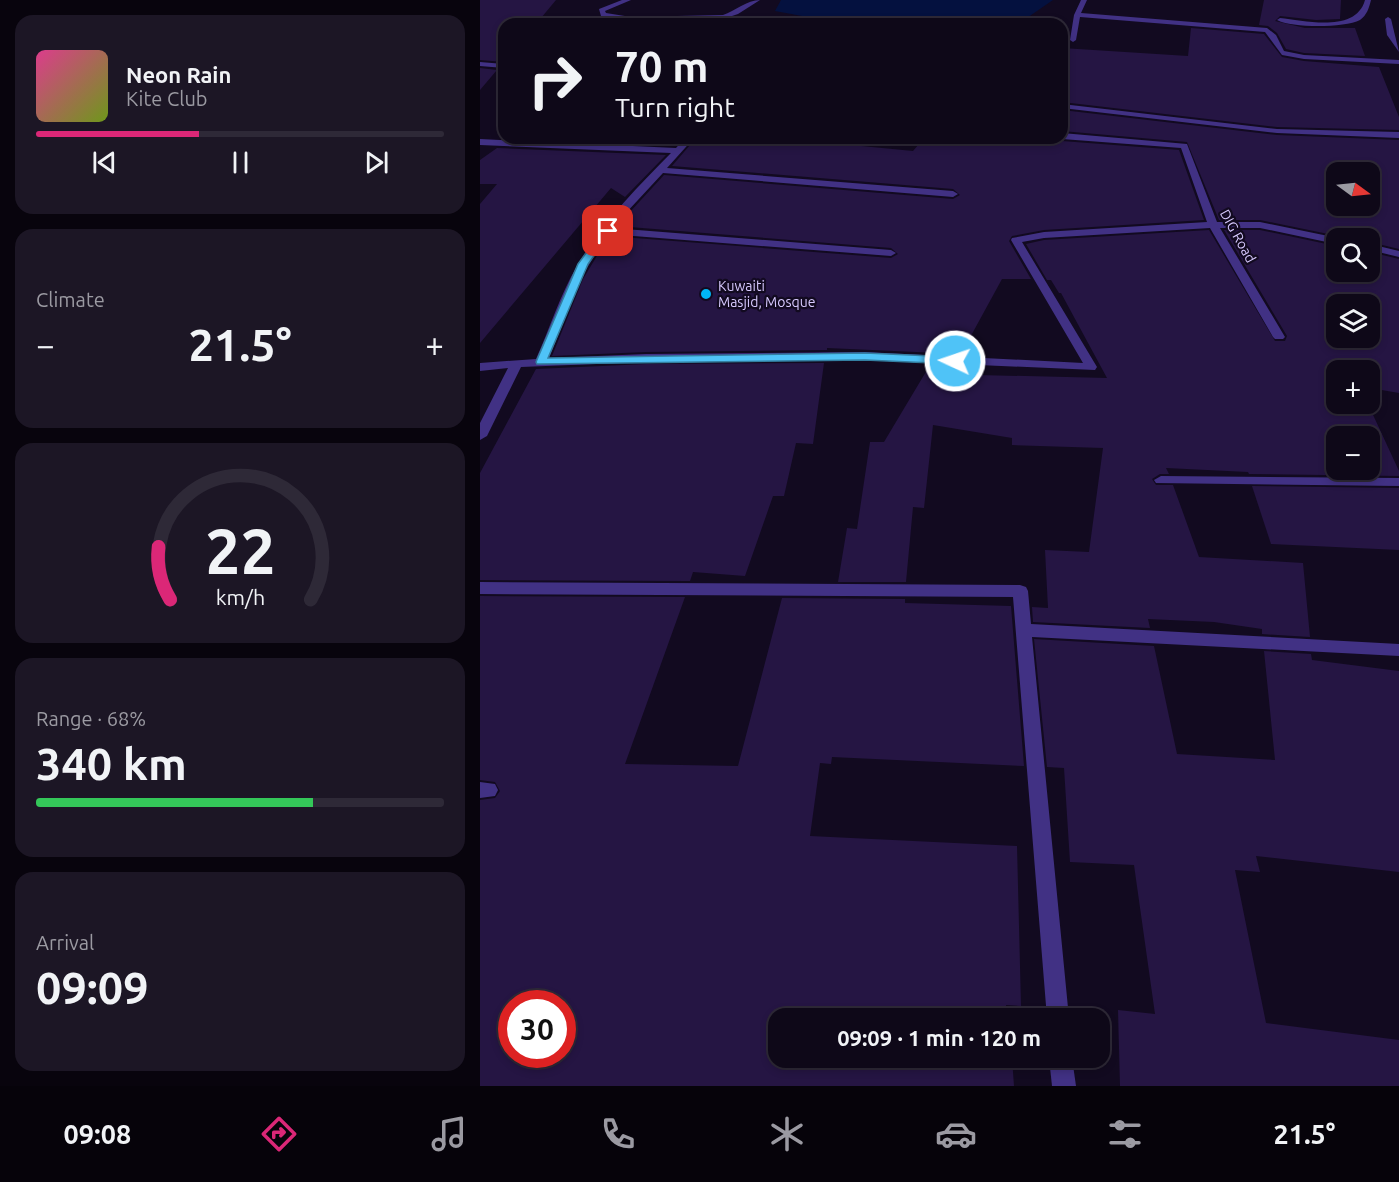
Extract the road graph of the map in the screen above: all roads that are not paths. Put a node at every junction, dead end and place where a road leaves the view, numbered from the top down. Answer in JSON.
{"nodes":[{"id":1,"x":628,"y":0,"type":"edge"},
{"id":2,"x":757,"y":0,"type":"edge"},
{"id":3,"x":1084,"y":0,"type":"edge"},
{"id":4,"x":1368,"y":0,"type":"edge"},
{"id":5,"x":1077,"y":15,"type":"junction"},
{"id":6,"x":614,"y":18,"type":"edge"},
{"id":7,"x":669,"y":18,"type":"edge"},
{"id":8,"x":1388,"y":19,"type":"dead end"},
{"id":9,"x":1280,"y":20,"type":"dead end"},
{"id":10,"x":1072,"y":36,"type":"dead end"},
{"id":11,"x":1399,"y":50,"type":"edge"},
{"id":12,"x":1399,"y":62,"type":"edge"},
{"id":13,"x":480,"y":64,"type":"edge"},
{"id":14,"x":498,"y":66,"type":"edge"},
{"id":15,"x":1068,"y":107,"type":"edge"},
{"id":16,"x":1399,"y":135,"type":"edge"},
{"id":17,"x":1068,"y":136,"type":"edge"},
{"id":18,"x":480,"y":141,"type":"edge"},
{"id":19,"x":498,"y":142,"type":"edge"},
{"id":20,"x":539,"y":144,"type":"edge"},
{"id":21,"x":684,"y":144,"type":"edge"},
{"id":22,"x":678,"y":151,"type":"junction"},
{"id":23,"x":663,"y":170,"type":"junction"},
{"id":24,"x":953,"y":194,"type":"dead end"},
{"id":25,"x":1213,"y":225,"type":"junction"},
{"id":26,"x":608,"y":231,"type":"junction"},
{"id":27,"x":1326,"y":239,"type":"edge"},
{"id":28,"x":1380,"y":249,"type":"edge"},
{"id":29,"x":891,"y":253,"type":"dead end"},
{"id":30,"x":1399,"y":254,"type":"edge"},
{"id":31,"x":1279,"y":337,"type":"dead end"},
{"id":32,"x":541,"y":362,"type":"junction"},
{"id":33,"x":516,"y":365,"type":"junction"},
{"id":34,"x":480,"y":367,"type":"edge"},
{"id":35,"x":480,"y":436,"type":"edge"},
{"id":36,"x":1161,"y":480,"type":"dead end"},
{"id":37,"x":1399,"y":482,"type":"edge"},
{"id":38,"x":480,"y":588,"type":"edge"},
{"id":39,"x":1023,"y":630,"type":"junction"},
{"id":40,"x":1399,"y":650,"type":"edge"},
{"id":41,"x":1057,"y":1008,"type":"edge"},
{"id":42,"x":1062,"y":1068,"type":"edge"},
{"id":43,"x":1064,"y":1086,"type":"edge"}],
"edges":[{"from":1,"to":6,"type":"street"},
{"from":2,"to":7,"type":"street"},
{"from":3,"to":5,"type":"street"},
{"from":4,"to":9,"type":"street"},
{"from":5,"to":10,"type":"street"},
{"from":5,"to":12,"type":"street"},
{"from":8,"to":11,"type":"street"},
{"from":13,"to":14,"type":"street"},
{"from":15,"to":16,"type":"street"},
{"from":17,"to":25,"type":"street","name":"DIG Road"},
{"from":18,"to":19,"type":"street"},
{"from":20,"to":22,"type":"street"},
{"from":21,"to":22,"type":"street"},
{"from":22,"to":23,"type":"street"},
{"from":23,"to":24,"type":"street"},
{"from":23,"to":26,"type":"street"},
{"from":25,"to":27,"type":"street"},
{"from":25,"to":31,"type":"street","name":"DIG Road"},
{"from":25,"to":32,"type":"street"},
{"from":26,"to":29,"type":"street"},
{"from":26,"to":32,"type":"street"},
{"from":28,"to":30,"type":"street"},
{"from":32,"to":33,"type":"street"},
{"from":33,"to":34,"type":"street"},
{"from":33,"to":35,"type":"street"},
{"from":36,"to":37,"type":"street"},
{"from":38,"to":39,"type":"street"},
{"from":39,"to":40,"type":"street"},
{"from":39,"to":41,"type":"street"},
{"from":42,"to":43,"type":"street"}]}
